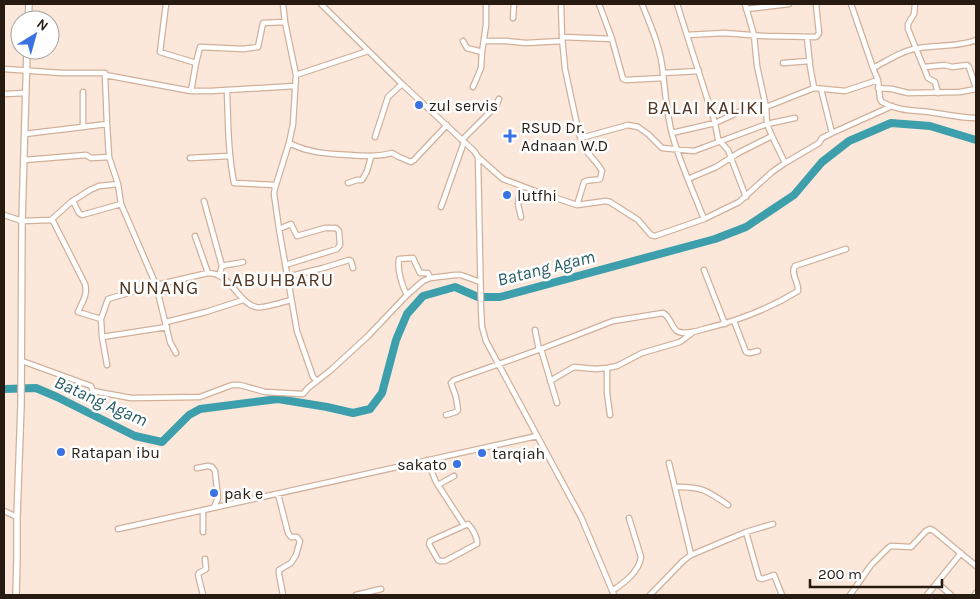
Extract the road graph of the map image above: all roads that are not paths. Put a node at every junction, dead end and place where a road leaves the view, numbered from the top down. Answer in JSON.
{"nodes":[{"id":1,"x":166,"y":4,"type":"edge"},
{"id":2,"x":283,"y":4,"type":"edge"},
{"id":3,"x":321,"y":4,"type":"edge"},
{"id":4,"x":486,"y":4,"type":"edge"},
{"id":5,"x":514,"y":4,"type":"edge"},
{"id":6,"x":561,"y":4,"type":"edge"},
{"id":7,"x":599,"y":4,"type":"edge"},
{"id":8,"x":642,"y":4,"type":"edge"},
{"id":9,"x":677,"y":4,"type":"edge"},
{"id":10,"x":789,"y":4,"type":"edge"},
{"id":11,"x":816,"y":4,"type":"edge"},
{"id":12,"x":851,"y":4,"type":"edge"},
{"id":13,"x":915,"y":4,"type":"edge"},
{"id":14,"x":746,"y":6,"type":"edge"},
{"id":15,"x":513,"y":18,"type":"dead end"},
{"id":16,"x":285,"y":22,"type":"junction"},
{"id":17,"x":687,"y":35,"type":"junction"},
{"id":18,"x":754,"y":35,"type":"junction"},
{"id":19,"x":806,"y":37,"type":"junction"},
{"id":20,"x":562,"y":39,"type":"junction"},
{"id":21,"x":612,"y":39,"type":"junction"},
{"id":22,"x":976,"y":40,"type":"edge"},
{"id":23,"x":463,"y":41,"type":"dead end"},
{"id":24,"x":484,"y":41,"type":"junction"},
{"id":25,"x":916,"y":48,"type":"junction"},
{"id":26,"x":368,"y":50,"type":"junction"},
{"id":27,"x":482,"y":52,"type":"junction"},
{"id":28,"x":27,"y":60,"type":"edge"},
{"id":29,"x":196,"y":62,"type":"junction"},
{"id":30,"x":810,"y":62,"type":"junction"},
{"id":31,"x":783,"y":63,"type":"dead end"},
{"id":32,"x":873,"y":68,"type":"junction"},
{"id":33,"x":924,"y":68,"type":"junction"},
{"id":34,"x":4,"y":69,"type":"edge"},
{"id":35,"x":27,"y":70,"type":"junction"},
{"id":36,"x":699,"y":71,"type":"junction"},
{"id":37,"x":296,"y":75,"type":"junction"},
{"id":38,"x":663,"y":75,"type":"junction"},
{"id":39,"x":104,"y":76,"type":"junction"},
{"id":40,"x":878,"y":80,"type":"junction"},
{"id":41,"x":402,"y":84,"type":"junction"},
{"id":42,"x":295,"y":86,"type":"junction"},
{"id":43,"x":473,"y":87,"type":"dead end"},
{"id":44,"x":814,"y":88,"type":"junction"},
{"id":45,"x":878,"y":88,"type":"junction"},
{"id":46,"x":821,"y":89,"type":"junction"},
{"id":47,"x":976,"y":89,"type":"edge"},
{"id":48,"x":191,"y":90,"type":"junction"},
{"id":49,"x":227,"y":90,"type":"junction"},
{"id":50,"x":26,"y":92,"type":"junction"},
{"id":51,"x":83,"y":92,"type":"dead end"},
{"id":52,"x":938,"y":92,"type":"junction"},
{"id":53,"x":4,"y":94,"type":"edge"},
{"id":54,"x":500,"y":99,"type":"dead end"},
{"id":55,"x":892,"y":106,"type":"junction"},
{"id":56,"x":766,"y":107,"type":"junction"},
{"id":57,"x":795,"y":118,"type":"dead end"},
{"id":58,"x":976,"y":118,"type":"edge"},
{"id":59,"x":715,"y":123,"type":"junction"},
{"id":60,"x":106,"y":124,"type":"junction"},
{"id":61,"x":768,"y":124,"type":"junction"},
{"id":62,"x":448,"y":125,"type":"junction"},
{"id":63,"x":83,"y":127,"type":"junction"},
{"id":64,"x":672,"y":133,"type":"junction"},
{"id":65,"x":25,"y":134,"type":"junction"},
{"id":66,"x":830,"y":134,"type":"junction"},
{"id":67,"x":772,"y":136,"type":"junction"},
{"id":68,"x":375,"y":137,"type":"dead end"},
{"id":69,"x":581,"y":138,"type":"junction"},
{"id":70,"x":463,"y":141,"type":"junction"},
{"id":71,"x":289,"y":142,"type":"junction"},
{"id":72,"x":720,"y":142,"type":"junction"},
{"id":73,"x":677,"y":149,"type":"junction"},
{"id":74,"x":229,"y":156,"type":"junction"},
{"id":75,"x":371,"y":157,"type":"junction"},
{"id":76,"x":478,"y":157,"type":"junction"},
{"id":77,"x":109,"y":158,"type":"junction"},
{"id":78,"x":190,"y":158,"type":"dead end"},
{"id":79,"x":731,"y":158,"type":"junction"},
{"id":80,"x":24,"y":160,"type":"junction"},
{"id":81,"x":785,"y":161,"type":"junction"},
{"id":82,"x":688,"y":179,"type":"junction"},
{"id":83,"x":348,"y":183,"type":"dead end"},
{"id":84,"x":118,"y":184,"type":"junction"},
{"id":85,"x":276,"y":185,"type":"junction"},
{"id":86,"x":521,"y":186,"type":"junction"},
{"id":87,"x":744,"y":193,"type":"junction"},
{"id":88,"x":73,"y":201,"type":"junction"},
{"id":89,"x":204,"y":201,"type":"dead end"},
{"id":90,"x":121,"y":204,"type":"junction"},
{"id":91,"x":577,"y":205,"type":"junction"},
{"id":92,"x":441,"y":207,"type":"dead end"},
{"id":93,"x":4,"y":215,"type":"edge"},
{"id":94,"x":521,"y":217,"type":"dead end"},
{"id":95,"x":704,"y":219,"type":"junction"},
{"id":96,"x":22,"y":220,"type":"junction"},
{"id":97,"x":51,"y":220,"type":"junction"},
{"id":98,"x":279,"y":229,"type":"junction"},
{"id":99,"x":195,"y":236,"type":"dead end"},
{"id":100,"x":846,"y":248,"type":"dead end"},
{"id":101,"x":243,"y":262,"type":"dead end"},
{"id":102,"x":285,"y":265,"type":"junction"},
{"id":103,"x":222,"y":266,"type":"junction"},
{"id":104,"x":354,"y":268,"type":"dead end"},
{"id":105,"x":704,"y":270,"type":"dead end"},
{"id":106,"x":208,"y":273,"type":"junction"},
{"id":107,"x":219,"y":276,"type":"junction"},
{"id":108,"x":430,"y":276,"type":"junction"},
{"id":109,"x":287,"y":277,"type":"junction"},
{"id":110,"x":480,"y":283,"type":"junction"},
{"id":111,"x":156,"y":285,"type":"junction"},
{"id":112,"x":406,"y":294,"type":"junction"},
{"id":113,"x":243,"y":300,"type":"junction"},
{"id":114,"x":291,"y":300,"type":"junction"},
{"id":115,"x":101,"y":319,"type":"junction"},
{"id":116,"x":734,"y":321,"type":"junction"},
{"id":117,"x":166,"y":324,"type":"junction"},
{"id":118,"x":725,"y":324,"type":"junction"},
{"id":119,"x":535,"y":330,"type":"dead end"},
{"id":120,"x":692,"y":332,"type":"junction"},
{"id":121,"x":102,"y":337,"type":"junction"},
{"id":122,"x":540,"y":349,"type":"junction"},
{"id":123,"x":758,"y":351,"type":"dead end"},
{"id":124,"x":176,"y":353,"type":"dead end"},
{"id":125,"x":22,"y":361,"type":"junction"},
{"id":126,"x":498,"y":364,"type":"junction"},
{"id":127,"x":107,"y":365,"type":"dead end"},
{"id":128,"x":607,"y":368,"type":"junction"},
{"id":129,"x":315,"y":380,"type":"junction"},
{"id":130,"x":550,"y":381,"type":"junction"},
{"id":131,"x":557,"y":403,"type":"dead end"},
{"id":132,"x":446,"y":415,"type":"dead end"},
{"id":133,"x":610,"y":415,"type":"dead end"},
{"id":134,"x":537,"y":436,"type":"junction"},
{"id":135,"x":427,"y":460,"type":"junction"},
{"id":136,"x":669,"y":463,"type":"dead end"},
{"id":137,"x":197,"y":468,"type":"dead end"},
{"id":138,"x":454,"y":476,"type":"dead end"},
{"id":139,"x":438,"y":486,"type":"junction"},
{"id":140,"x":675,"y":486,"type":"junction"},
{"id":141,"x":278,"y":494,"type":"junction"},
{"id":142,"x":728,"y":505,"type":"dead end"},
{"id":143,"x":214,"y":507,"type":"junction"},
{"id":144,"x":203,"y":510,"type":"junction"},
{"id":145,"x":4,"y":512,"type":"edge"},
{"id":146,"x":17,"y":517,"type":"junction"},
{"id":147,"x":629,"y":518,"type":"dead end"},
{"id":148,"x":773,"y":524,"type":"dead end"},
{"id":149,"x":464,"y":525,"type":"junction"},
{"id":150,"x":118,"y":529,"type":"dead end"},
{"id":151,"x":202,"y":532,"type":"dead end"},
{"id":152,"x":746,"y":532,"type":"junction"},
{"id":153,"x":961,"y":553,"type":"junction"},
{"id":154,"x":691,"y":555,"type":"junction"},
{"id":155,"x":205,"y":559,"type":"dead end"},
{"id":156,"x":976,"y":566,"type":"edge"},
{"id":157,"x":937,"y":583,"type":"junction"},
{"id":158,"x":381,"y":589,"type":"dead end"},
{"id":159,"x":613,"y":593,"type":"edge"},
{"id":160,"x":16,"y":595,"type":"edge"},
{"id":161,"x":203,"y":595,"type":"edge"},
{"id":162,"x":283,"y":595,"type":"edge"},
{"id":163,"x":356,"y":595,"type":"edge"},
{"id":164,"x":650,"y":595,"type":"edge"},
{"id":165,"x":782,"y":595,"type":"edge"},
{"id":166,"x":850,"y":595,"type":"edge"},
{"id":167,"x":927,"y":595,"type":"edge"},
{"id":168,"x":951,"y":595,"type":"edge"}],
"edges":[{"from":1,"to":29,"type":"street"},
{"from":2,"to":16,"type":"street"},
{"from":3,"to":26,"type":"street"},
{"from":4,"to":24,"type":"street"},
{"from":5,"to":15,"type":"street"},
{"from":6,"to":20,"type":"street"},
{"from":7,"to":21,"type":"street"},
{"from":8,"to":38,"type":"street"},
{"from":9,"to":17,"type":"street"},
{"from":10,"to":14,"type":"street"},
{"from":11,"to":19,"type":"street"},
{"from":12,"to":32,"type":"street"},
{"from":13,"to":25,"type":"street"},
{"from":14,"to":18,"type":"street"},
{"from":16,"to":29,"type":"street"},
{"from":16,"to":37,"type":"street"},
{"from":17,"to":18,"type":"street"},
{"from":17,"to":36,"type":"street"},
{"from":18,"to":19,"type":"street"},
{"from":18,"to":56,"type":"street"},
{"from":19,"to":30,"type":"street"},
{"from":20,"to":21,"type":"street"},
{"from":20,"to":24,"type":"street"},
{"from":20,"to":69,"type":"street"},
{"from":21,"to":38,"type":"street"},
{"from":22,"to":25,"type":"street"},
{"from":23,"to":27,"type":"street"},
{"from":24,"to":27,"type":"street"},
{"from":25,"to":32,"type":"street"},
{"from":25,"to":33,"type":"street"},
{"from":26,"to":37,"type":"street"},
{"from":26,"to":41,"type":"street"},
{"from":27,"to":43,"type":"street"},
{"from":28,"to":35,"type":"main road"},
{"from":29,"to":48,"type":"street"},
{"from":30,"to":31,"type":"street"},
{"from":30,"to":44,"type":"street"},
{"from":32,"to":40,"type":"street"},
{"from":33,"to":47,"type":"street"},
{"from":33,"to":52,"type":"street"},
{"from":34,"to":35,"type":"street"},
{"from":35,"to":39,"type":"street"},
{"from":35,"to":50,"type":"main road"},
{"from":36,"to":38,"type":"street"},
{"from":36,"to":59,"type":"street"},
{"from":37,"to":42,"type":"street"},
{"from":38,"to":64,"type":"street"},
{"from":39,"to":48,"type":"street"},
{"from":39,"to":60,"type":"street"},
{"from":40,"to":45,"type":"street"},
{"from":40,"to":46,"type":"street"},
{"from":41,"to":62,"type":"street"},
{"from":41,"to":68,"type":"street"},
{"from":42,"to":49,"type":"street"},
{"from":42,"to":71,"type":"street"},
{"from":44,"to":46,"type":"street"},
{"from":44,"to":56,"type":"street"},
{"from":45,"to":52,"type":"street"},
{"from":45,"to":55,"type":"street"},
{"from":46,"to":66,"type":"street"},
{"from":47,"to":52,"type":"street"},
{"from":48,"to":49,"type":"street"},
{"from":49,"to":74,"type":"street"},
{"from":50,"to":53,"type":"street"},
{"from":50,"to":65,"type":"main road"},
{"from":51,"to":63,"type":"street"},
{"from":54,"to":70,"type":"street"},
{"from":55,"to":58,"type":"street"},
{"from":55,"to":66,"type":"street"},
{"from":56,"to":59,"type":"street"},
{"from":56,"to":61,"type":"street"},
{"from":57,"to":61,"type":"street"},
{"from":59,"to":64,"type":"street"},
{"from":59,"to":72,"type":"street"},
{"from":60,"to":63,"type":"street"},
{"from":60,"to":77,"type":"street"},
{"from":61,"to":67,"type":"street"},
{"from":61,"to":72,"type":"street"},
{"from":62,"to":70,"type":"street"},
{"from":62,"to":75,"type":"street"},
{"from":63,"to":65,"type":"street"},
{"from":64,"to":73,"type":"street"},
{"from":65,"to":80,"type":"main road"},
{"from":66,"to":81,"type":"street"},
{"from":67,"to":79,"type":"street"},
{"from":67,"to":81,"type":"street"},
{"from":69,"to":73,"type":"street"},
{"from":69,"to":91,"type":"street"},
{"from":70,"to":76,"type":"street"},
{"from":70,"to":92,"type":"street"},
{"from":71,"to":75,"type":"street"},
{"from":71,"to":85,"type":"street"},
{"from":72,"to":73,"type":"street"},
{"from":72,"to":79,"type":"street"},
{"from":73,"to":82,"type":"street"},
{"from":74,"to":78,"type":"street"},
{"from":74,"to":85,"type":"street"},
{"from":75,"to":83,"type":"street"},
{"from":76,"to":86,"type":"street"},
{"from":76,"to":110,"type":"street"},
{"from":77,"to":80,"type":"street"},
{"from":77,"to":84,"type":"street"},
{"from":79,"to":82,"type":"street"},
{"from":79,"to":87,"type":"street"},
{"from":80,"to":96,"type":"main road"},
{"from":81,"to":87,"type":"street"},
{"from":82,"to":95,"type":"street"},
{"from":84,"to":88,"type":"street"},
{"from":84,"to":90,"type":"street"},
{"from":85,"to":98,"type":"street"},
{"from":86,"to":91,"type":"street"},
{"from":86,"to":94,"type":"street"},
{"from":87,"to":95,"type":"street"},
{"from":88,"to":90,"type":"street"},
{"from":88,"to":97,"type":"street"},
{"from":89,"to":103,"type":"street"},
{"from":90,"to":111,"type":"street"},
{"from":91,"to":95,"type":"street"},
{"from":93,"to":96,"type":"street"},
{"from":96,"to":97,"type":"street"},
{"from":96,"to":125,"type":"main road"},
{"from":97,"to":115,"type":"street"},
{"from":98,"to":102,"type":"street"},
{"from":98,"to":102,"type":"street"},
{"from":99,"to":106,"type":"street"},
{"from":100,"to":116,"type":"street"},
{"from":101,"to":103,"type":"street"},
{"from":102,"to":109,"type":"street"},
{"from":103,"to":107,"type":"street"},
{"from":104,"to":109,"type":"street"},
{"from":105,"to":118,"type":"street"},
{"from":106,"to":107,"type":"street"},
{"from":106,"to":111,"type":"street"},
{"from":107,"to":113,"type":"street"},
{"from":108,"to":110,"type":"street"},
{"from":108,"to":112,"type":"street"},
{"from":108,"to":112,"type":"street"},
{"from":109,"to":114,"type":"street"},
{"from":110,"to":126,"type":"street"},
{"from":111,"to":115,"type":"street"},
{"from":111,"to":117,"type":"street"},
{"from":112,"to":129,"type":"street"},
{"from":113,"to":114,"type":"street"},
{"from":113,"to":117,"type":"street"},
{"from":114,"to":129,"type":"street"},
{"from":115,"to":121,"type":"street"},
{"from":116,"to":118,"type":"street"},
{"from":116,"to":123,"type":"street"},
{"from":117,"to":121,"type":"street"},
{"from":117,"to":124,"type":"street"},
{"from":118,"to":120,"type":"street"},
{"from":119,"to":122,"type":"street"},
{"from":120,"to":122,"type":"street"},
{"from":120,"to":128,"type":"street"},
{"from":121,"to":127,"type":"street"},
{"from":122,"to":126,"type":"street"},
{"from":122,"to":130,"type":"street"},
{"from":125,"to":129,"type":"street"},
{"from":125,"to":146,"type":"main road"},
{"from":126,"to":132,"type":"street"},
{"from":126,"to":134,"type":"street"},
{"from":128,"to":130,"type":"street"},
{"from":128,"to":133,"type":"street"},
{"from":130,"to":131,"type":"street"},
{"from":134,"to":135,"type":"street"},
{"from":134,"to":159,"type":"street"},
{"from":135,"to":139,"type":"street"},
{"from":135,"to":141,"type":"street"},
{"from":136,"to":140,"type":"street"},
{"from":137,"to":143,"type":"street"},
{"from":138,"to":139,"type":"street"},
{"from":139,"to":149,"type":"street"},
{"from":140,"to":142,"type":"street"},
{"from":140,"to":154,"type":"street"},
{"from":141,"to":143,"type":"street"},
{"from":141,"to":162,"type":"street"},
{"from":143,"to":144,"type":"street"},
{"from":144,"to":150,"type":"street"},
{"from":144,"to":151,"type":"street"},
{"from":145,"to":146,"type":"street"},
{"from":146,"to":160,"type":"main road"},
{"from":147,"to":159,"type":"street"},
{"from":148,"to":152,"type":"street"},
{"from":149,"to":149,"type":"street"},
{"from":152,"to":154,"type":"street"},
{"from":152,"to":165,"type":"street"},
{"from":153,"to":156,"type":"street"},
{"from":153,"to":157,"type":"street"},
{"from":153,"to":166,"type":"street"},
{"from":154,"to":164,"type":"street"},
{"from":155,"to":161,"type":"street"},
{"from":157,"to":167,"type":"street"},
{"from":157,"to":168,"type":"street"},
{"from":158,"to":163,"type":"street"}]}
